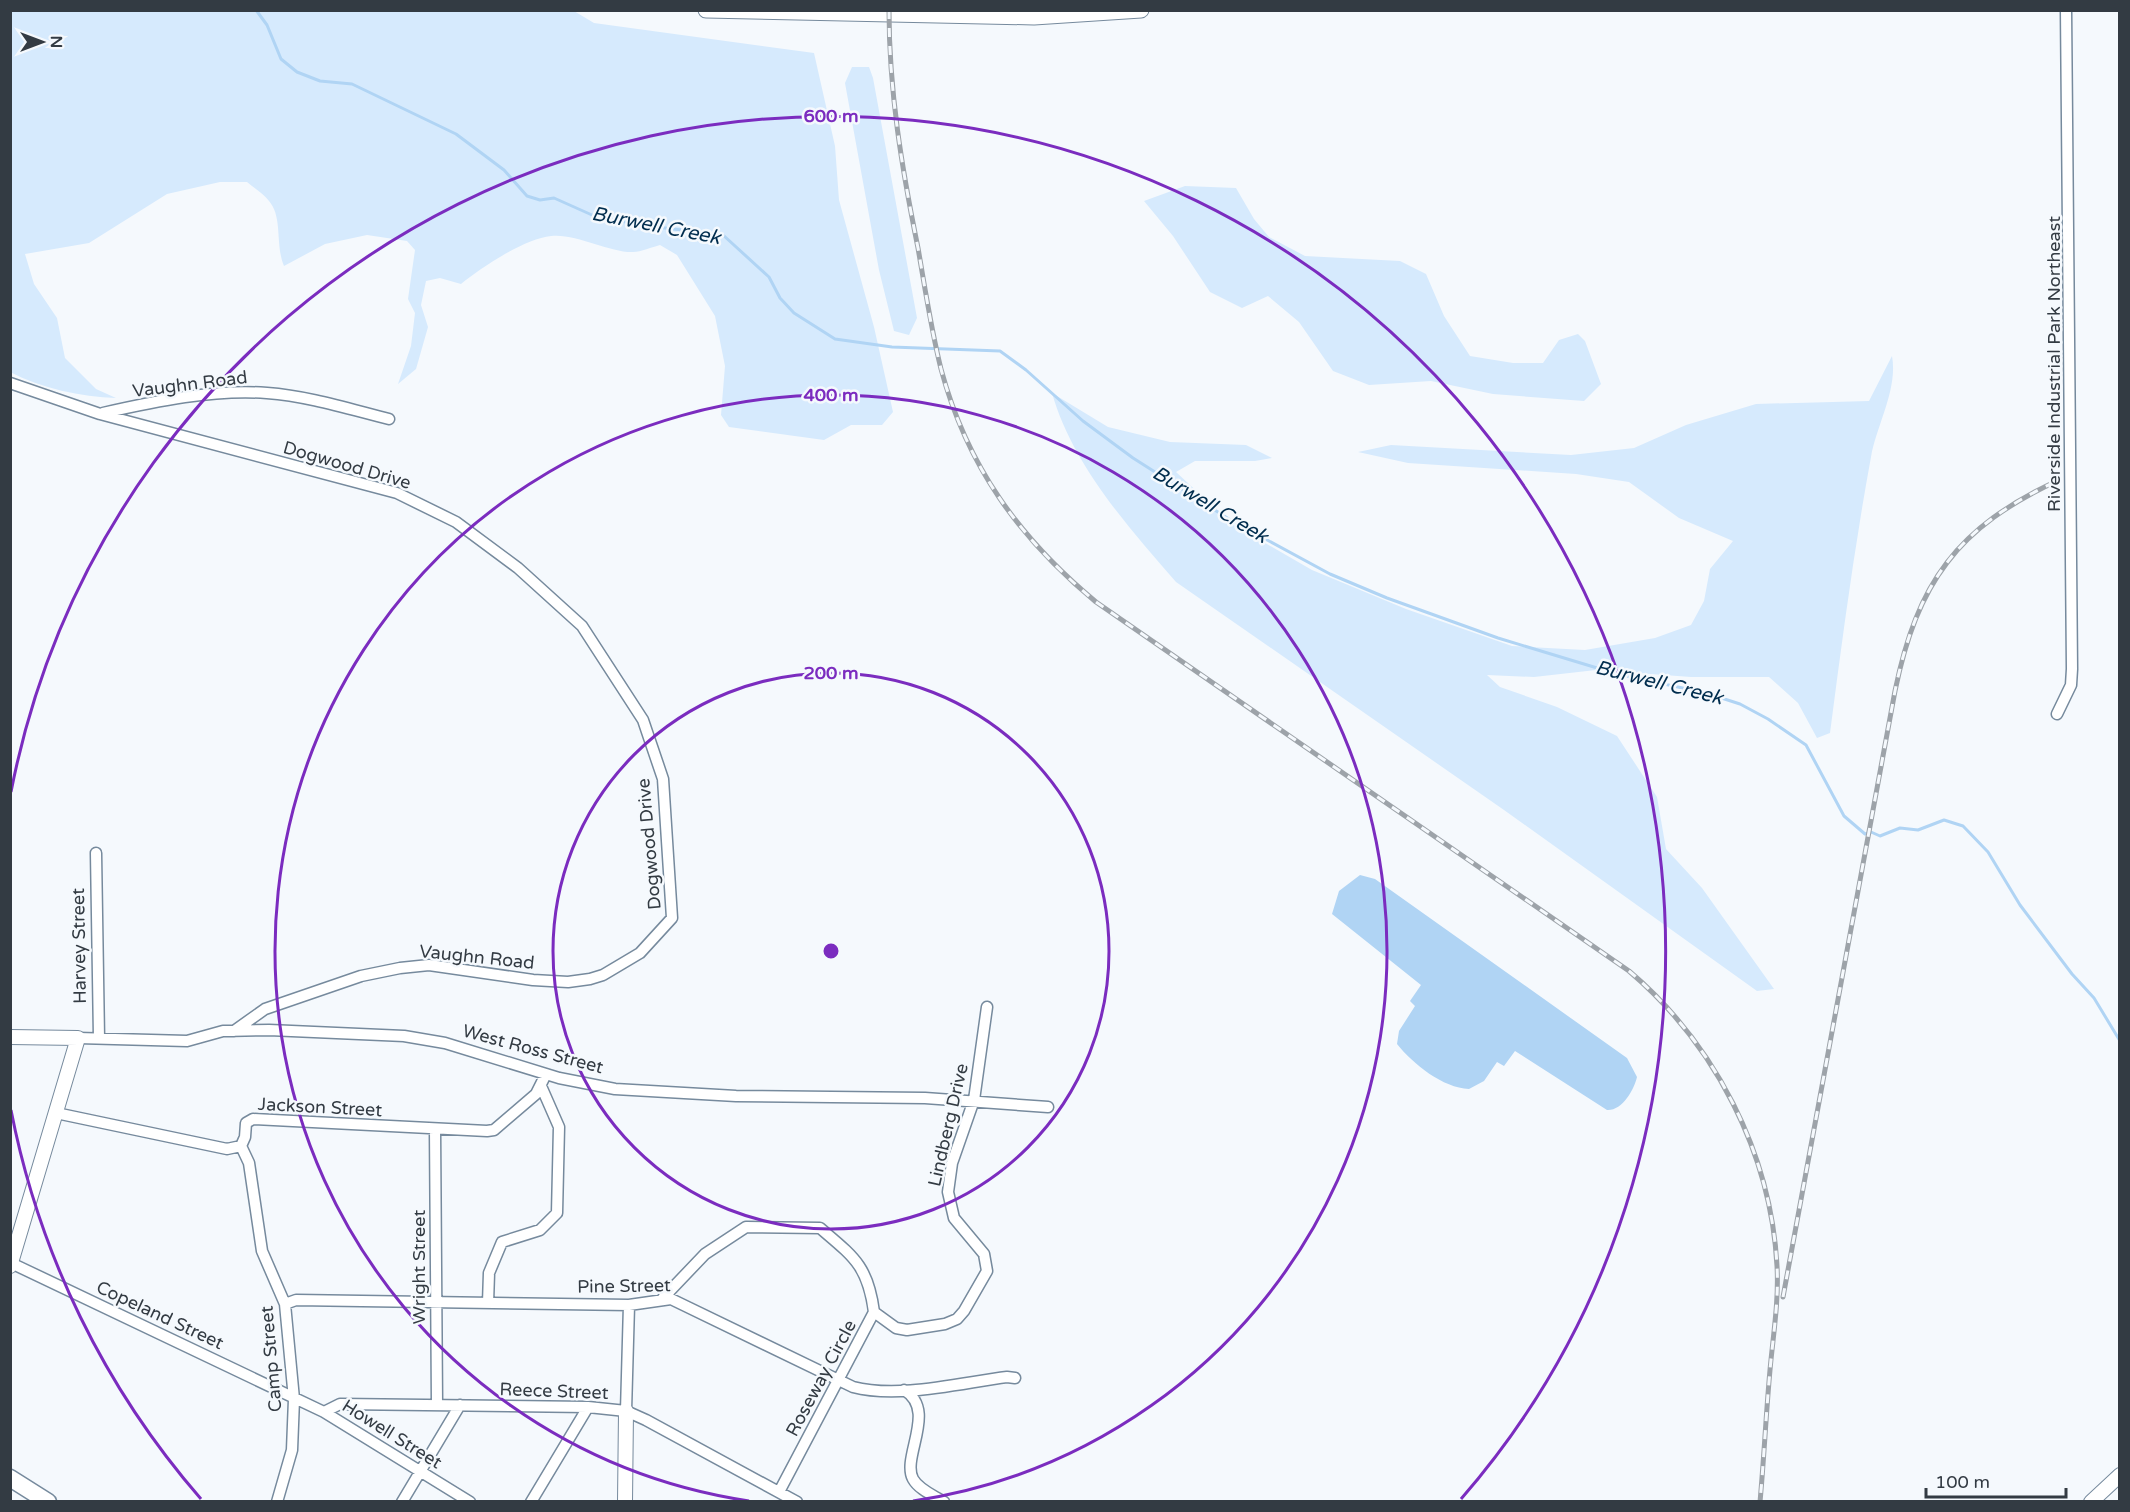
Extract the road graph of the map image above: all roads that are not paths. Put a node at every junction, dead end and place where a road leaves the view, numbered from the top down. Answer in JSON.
{"nodes":[{"id":1,"x":706,"y":10,"type":"edge"},
{"id":2,"x":1141,"y":10,"type":"edge"},
{"id":3,"x":2066,"y":10,"type":"edge"},
{"id":4,"x":10,"y":383,"type":"edge"},
{"id":5,"x":100,"y":414,"type":"junction"},
{"id":6,"x":389,"y":419,"type":"dead end"},
{"id":7,"x":2057,"y":714,"type":"dead end"},
{"id":8,"x":96,"y":853,"type":"dead end"},
{"id":9,"x":672,"y":918,"type":"joint"},
{"id":10,"x":987,"y":1007,"type":"dead end"},
{"id":11,"x":234,"y":1031,"type":"junction"},
{"id":12,"x":10,"y":1037,"type":"edge"},
{"id":13,"x":78,"y":1038,"type":"junction"},
{"id":14,"x":99,"y":1038,"type":"junction"},
{"id":15,"x":546,"y":1074,"type":"junction"},
{"id":16,"x":541,"y":1086,"type":"junction"},
{"id":17,"x":974,"y":1100,"type":"junction"},
{"id":18,"x":1048,"y":1107,"type":"dead end"},
{"id":19,"x":56,"y":1113,"type":"junction"},
{"id":20,"x":435,"y":1129,"type":"junction"},
{"id":21,"x":240,"y":1146,"type":"junction"},
{"id":22,"x":14,"y":1243,"type":"edge"},
{"id":23,"x":11,"y":1264,"type":"edge"},
{"id":24,"x":663,"y":1298,"type":"junction"},
{"id":25,"x":435,"y":1303,"type":"junction"},
{"id":26,"x":488,"y":1303,"type":"junction"},
{"id":27,"x":285,"y":1304,"type":"junction"},
{"id":28,"x":629,"y":1305,"type":"junction"},
{"id":29,"x":874,"y":1312,"type":"junction"},
{"id":30,"x":1014,"y":1378,"type":"dead end"},
{"id":31,"x":840,"y":1380,"type":"junction"},
{"id":32,"x":904,"y":1390,"type":"junction"},
{"id":33,"x":294,"y":1399,"type":"junction"},
{"id":34,"x":437,"y":1404,"type":"junction"},
{"id":35,"x":460,"y":1405,"type":"junction"},
{"id":36,"x":588,"y":1407,"type":"junction"},
{"id":37,"x":626,"y":1411,"type":"junction"},
{"id":38,"x":324,"y":1412,"type":"junction"},
{"id":39,"x":420,"y":1471,"type":"junction"},
{"id":40,"x":2120,"y":1474,"type":"edge"},
{"id":41,"x":10,"y":1478,"type":"edge"},
{"id":42,"x":779,"y":1492,"type":"junction"},
{"id":43,"x":48,"y":1502,"type":"edge"},
{"id":44,"x":277,"y":1502,"type":"edge"},
{"id":45,"x":402,"y":1502,"type":"edge"},
{"id":46,"x":470,"y":1502,"type":"edge"},
{"id":47,"x":531,"y":1502,"type":"edge"},
{"id":48,"x":625,"y":1502,"type":"edge"},
{"id":49,"x":797,"y":1502,"type":"edge"},
{"id":50,"x":944,"y":1502,"type":"edge"},
{"id":51,"x":2091,"y":1502,"type":"edge"}],
"edges":[{"from":1,"to":2,"type":"main road"},
{"from":3,"to":7,"type":"street","name":"Riverside Industrial Park Northeast"},
{"from":4,"to":5,"type":"street","name":"Dogwood Drive"},
{"from":5,"to":6,"type":"street","name":"Vaughn Road"},
{"from":5,"to":9,"type":"street","name":"Dogwood Drive"},
{"from":8,"to":14,"type":"street","name":"Harvey Street"},
{"from":9,"to":11,"type":"street","name":"Vaughn Road"},
{"from":10,"to":17,"type":"street","name":"Lindberg Drive"},
{"from":11,"to":14,"type":"street","name":"West Ross Street"},
{"from":11,"to":15,"type":"street","name":"West Ross Street"},
{"from":12,"to":13,"type":"street","name":"West Ross Street"},
{"from":13,"to":14,"type":"street","name":"West Ross Street"},
{"from":13,"to":19,"type":"street"},
{"from":15,"to":16,"type":"street","name":"Jackson Street"},
{"from":15,"to":17,"type":"street","name":"West Ross Street"},
{"from":16,"to":20,"type":"street","name":"Jackson Street"},
{"from":16,"to":26,"type":"street"},
{"from":17,"to":18,"type":"street","name":"West Ross Street"},
{"from":17,"to":29,"type":"street","name":"Lindberg Drive"},
{"from":19,"to":21,"type":"street"},
{"from":19,"to":22,"type":"street"},
{"from":20,"to":21,"type":"street","name":"Jackson Street"},
{"from":20,"to":25,"type":"street","name":"Wright Street"},
{"from":21,"to":27,"type":"street","name":"Camp Street"},
{"from":22,"to":23,"type":"street"},
{"from":23,"to":33,"type":"street","name":"Copeland Street"},
{"from":24,"to":28,"type":"street","name":"Pine Street"},
{"from":24,"to":29,"type":"street","name":"Roseway Circle"},
{"from":24,"to":31,"type":"street","name":"Pine Street"},
{"from":25,"to":26,"type":"street","name":"Pine Street"},
{"from":25,"to":27,"type":"street","name":"Pine Street"},
{"from":25,"to":34,"type":"street","name":"Wright Street"},
{"from":26,"to":28,"type":"street","name":"Pine Street"},
{"from":27,"to":33,"type":"street","name":"Camp Street"},
{"from":28,"to":37,"type":"street"},
{"from":29,"to":31,"type":"street","name":"Roseway Circle"},
{"from":30,"to":32,"type":"street","name":"Pine Street"},
{"from":31,"to":32,"type":"street","name":"Pine Street"},
{"from":31,"to":42,"type":"street","name":"Roseway Circle"},
{"from":32,"to":50,"type":"street"},
{"from":33,"to":38,"type":"street","name":"Howell Street"},
{"from":33,"to":44,"type":"street","name":"Camp Street"},
{"from":34,"to":35,"type":"street","name":"Reece Street"},
{"from":34,"to":38,"type":"street","name":"Reece Street"},
{"from":35,"to":36,"type":"street","name":"Reece Street"},
{"from":35,"to":39,"type":"street"},
{"from":36,"to":37,"type":"street","name":"Reece Street"},
{"from":36,"to":47,"type":"street"},
{"from":37,"to":42,"type":"street","name":"Reece Street"},
{"from":37,"to":48,"type":"street"},
{"from":38,"to":39,"type":"street","name":"Howell Street"},
{"from":39,"to":45,"type":"street"},
{"from":39,"to":46,"type":"street","name":"Howell Street"},
{"from":40,"to":51,"type":"street"},
{"from":41,"to":43,"type":"main road"},
{"from":42,"to":49,"type":"street","name":"Reece Street"}]}
